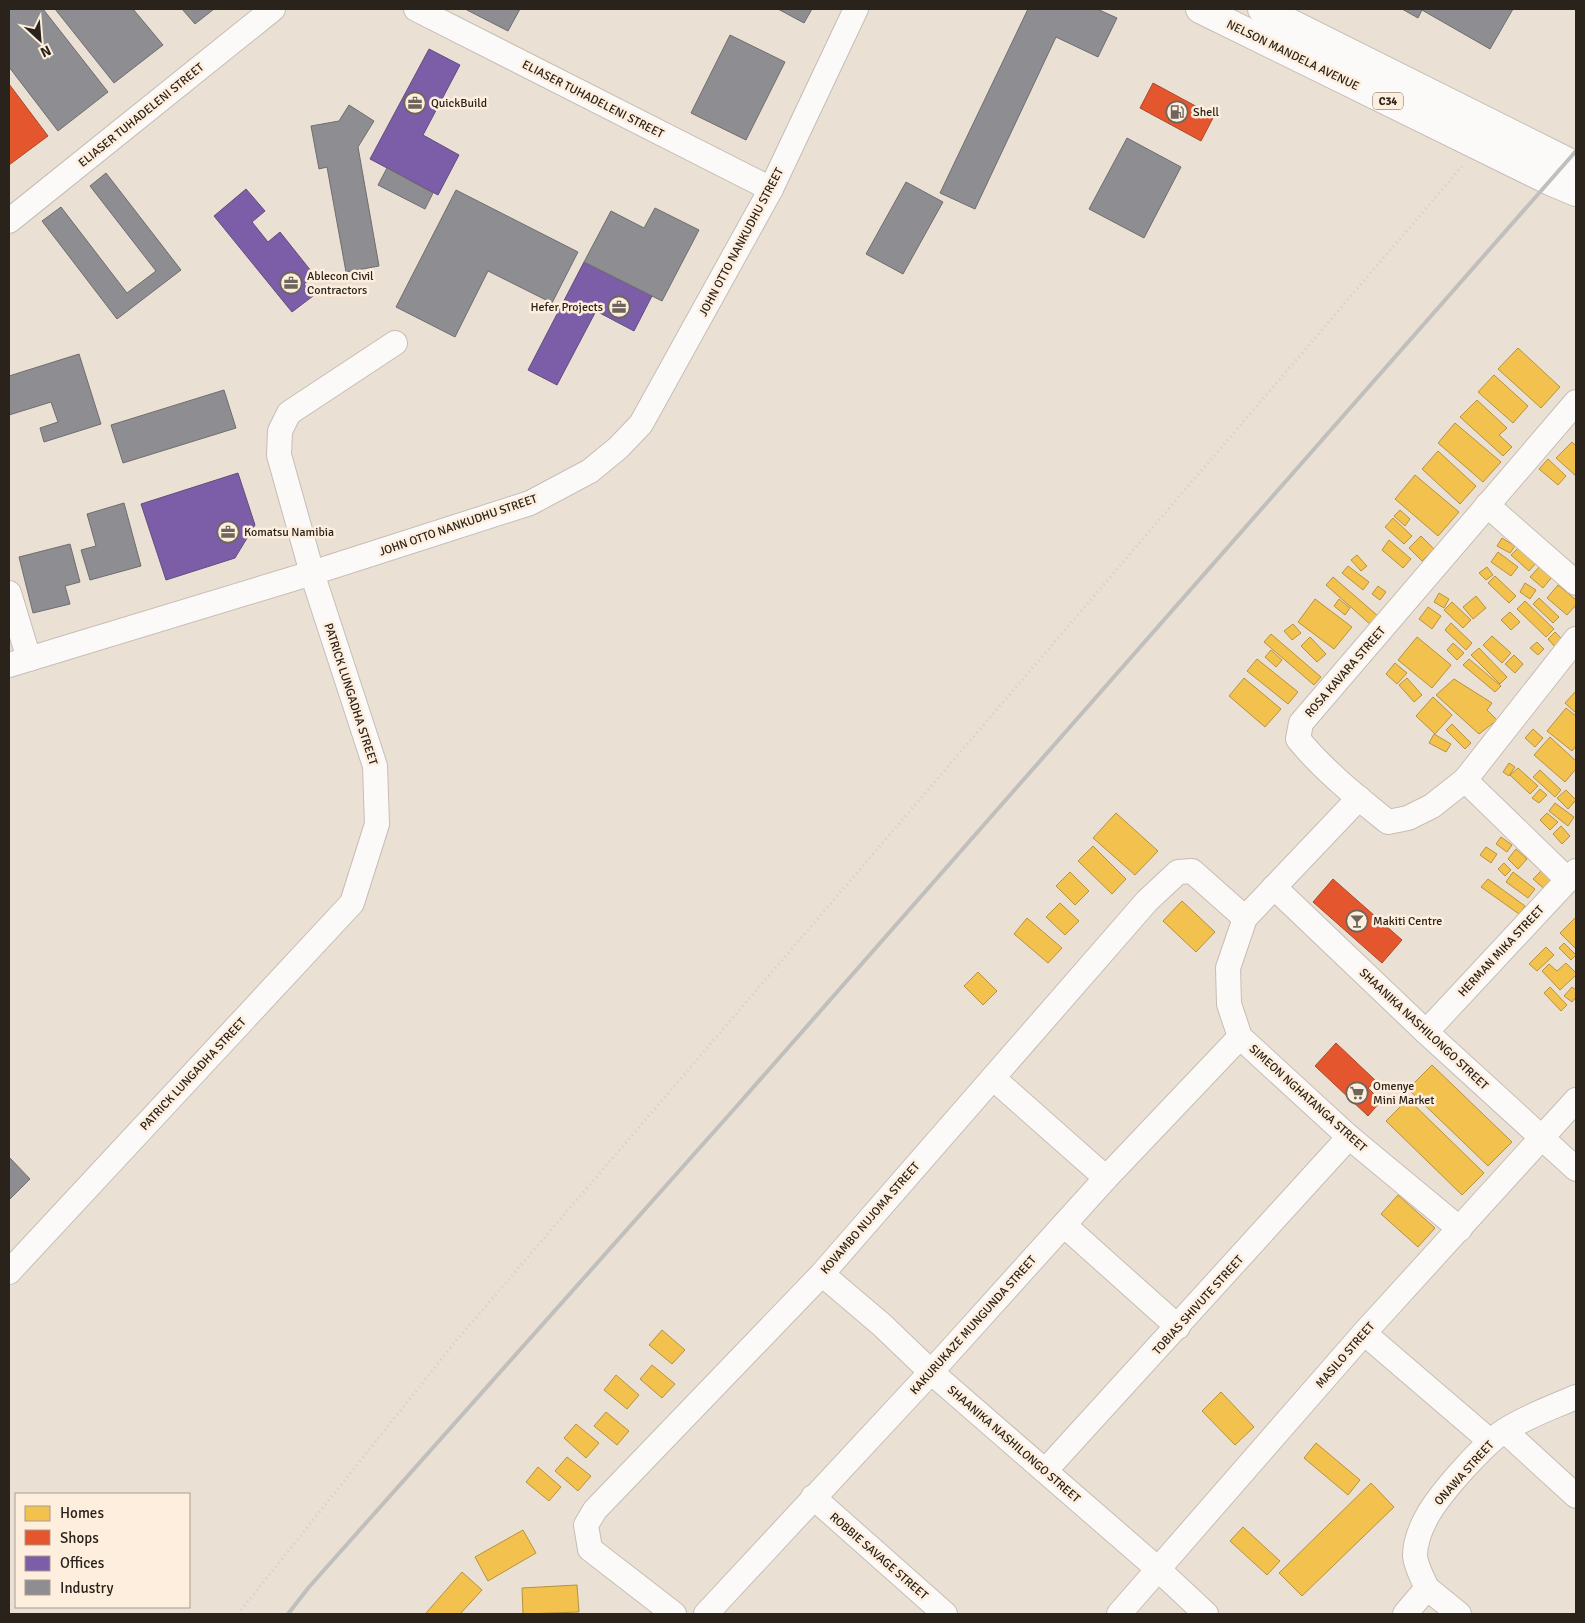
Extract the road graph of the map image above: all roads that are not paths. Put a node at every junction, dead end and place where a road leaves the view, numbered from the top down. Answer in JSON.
{"nodes":[{"id":1,"x":272,"y":9,"type":"edge"},
{"id":2,"x":416,"y":9,"type":"edge"},
{"id":3,"x":856,"y":9,"type":"edge"},
{"id":4,"x":1200,"y":9,"type":"edge"},
{"id":5,"x":1262,"y":9,"type":"edge"},
{"id":6,"x":1576,"y":166,"type":"edge"},
{"id":7,"x":771,"y":189,"type":"junction"},
{"id":8,"x":1576,"y":192,"type":"edge"},
{"id":9,"x":9,"y":221,"type":"edge"},
{"id":10,"x":395,"y":343,"type":"dead end"},
{"id":11,"x":1576,"y":402,"type":"edge"},
{"id":12,"x":1487,"y":505,"type":"junction"},
{"id":13,"x":312,"y":573,"type":"junction"},
{"id":14,"x":1576,"y":582,"type":"edge"},
{"id":15,"x":9,"y":594,"type":"edge"},
{"id":16,"x":1576,"y":639,"type":"edge"},
{"id":17,"x":19,"y":662,"type":"edge"},
{"id":18,"x":1465,"y":780,"type":"junction"},
{"id":19,"x":1359,"y":798,"type":"junction"},
{"id":20,"x":1572,"y":875,"type":"edge"},
{"id":21,"x":1274,"y":887,"type":"junction"},
{"id":22,"x":1245,"y":918,"type":"junction"},
{"id":23,"x":1426,"y":1032,"type":"junction"},
{"id":24,"x":1240,"y":1037,"type":"junction"},
{"id":25,"x":993,"y":1078,"type":"junction"},
{"id":26,"x":1576,"y":1100,"type":"edge"},
{"id":27,"x":1349,"y":1137,"type":"junction"},
{"id":28,"x":1542,"y":1138,"type":"junction"},
{"id":29,"x":1576,"y":1169,"type":"edge"},
{"id":30,"x":1106,"y":1178,"type":"junction"},
{"id":31,"x":1064,"y":1225,"type":"junction"},
{"id":32,"x":1460,"y":1229,"type":"junction"},
{"id":33,"x":9,"y":1272,"type":"edge"},
{"id":34,"x":822,"y":1274,"type":"junction"},
{"id":35,"x":1178,"y":1327,"type":"junction"},
{"id":36,"x":1364,"y":1333,"type":"junction"},
{"id":37,"x":931,"y":1372,"type":"junction"},
{"id":38,"x":1576,"y":1397,"type":"edge"},
{"id":39,"x":1498,"y":1436,"type":"junction"},
{"id":40,"x":1045,"y":1471,"type":"junction"},
{"id":41,"x":1576,"y":1496,"type":"edge"},
{"id":42,"x":813,"y":1498,"type":"junction"},
{"id":43,"x":1159,"y":1570,"type":"junction"},
{"id":44,"x":1427,"y":1588,"type":"junction"},
{"id":45,"x":674,"y":1614,"type":"edge"},
{"id":46,"x":706,"y":1614,"type":"edge"},
{"id":47,"x":945,"y":1614,"type":"edge"},
{"id":48,"x":1119,"y":1614,"type":"edge"},
{"id":49,"x":1206,"y":1614,"type":"edge"},
{"id":50,"x":1405,"y":1614,"type":"edge"},
{"id":51,"x":1459,"y":1614,"type":"edge"}],
"edges":[{"from":1,"to":9,"type":"street","name":"ELIASER TUHADELENI STREET"},
{"from":2,"to":7,"type":"street","name":"ELIASER TUHADELENI STREET"},
{"from":3,"to":7,"type":"street","name":"JOHN OTTO NANKUDHU STREET"},
{"from":4,"to":8,"type":"main road","name":"NELSON MANDELA AVENUE","number":"C34"},
{"from":5,"to":6,"type":"main road","number":"C34"},
{"from":7,"to":13,"type":"street","name":"JOHN OTTO NANKUDHU STREET"},
{"from":10,"to":13,"type":"street","name":"PATRICK LUNGADHA STREET"},
{"from":11,"to":12,"type":"street","name":"ROSA KAVARA STREET"},
{"from":12,"to":14,"type":"street"},
{"from":12,"to":19,"type":"street","name":"ROSA KAVARA STREET"},
{"from":13,"to":17,"type":"street","name":"JOHN OTTO NANKUDHU STREET"},
{"from":13,"to":33,"type":"street","name":"PATRICK LUNGADHA STREET"},
{"from":15,"to":17,"type":"street"},
{"from":16,"to":18,"type":"street","name":"ROSA KAVARA STREET"},
{"from":18,"to":19,"type":"street","name":"ROSA KAVARA STREET"},
{"from":18,"to":20,"type":"street"},
{"from":19,"to":21,"type":"street","name":"SIMEON NGHATANGA STREET"},
{"from":20,"to":23,"type":"street","name":"HERMAN MIKA STREET"},
{"from":21,"to":22,"type":"street","name":"SIMEON NGHATANGA STREET"},
{"from":21,"to":23,"type":"street","name":"SHAANIKA NASHILONGO STREET"},
{"from":22,"to":24,"type":"street","name":"SIMEON NGHATANGA STREET"},
{"from":22,"to":25,"type":"street","name":"KOVAMBO NUJOMA STREET"},
{"from":23,"to":28,"type":"street","name":"SHAANIKA NASHILONGO STREET"},
{"from":24,"to":27,"type":"street","name":"SIMEON NGHATANGA STREET"},
{"from":24,"to":30,"type":"street","name":"KAKURUKAZE MUNGUNDA STREET"},
{"from":25,"to":30,"type":"street"},
{"from":25,"to":34,"type":"street","name":"KOVAMBO NUJOMA STREET"},
{"from":26,"to":28,"type":"street","name":"MASILO STREET"},
{"from":27,"to":32,"type":"street","name":"SIMEON NGHATANGA STREET"},
{"from":27,"to":35,"type":"street","name":"TOBIAS SHIVUTE STREET"},
{"from":28,"to":29,"type":"street","name":"SHAANIKA NASHILONGO STREET"},
{"from":28,"to":32,"type":"street","name":"MASILO STREET"},
{"from":30,"to":31,"type":"street","name":"KAKURUKAZE MUNGUNDA STREET"},
{"from":31,"to":35,"type":"street"},
{"from":31,"to":37,"type":"street","name":"KAKURUKAZE MUNGUNDA STREET"},
{"from":32,"to":36,"type":"street","name":"MASILO STREET"},
{"from":34,"to":37,"type":"street","name":"SHAANIKA NASHILONGO STREET"},
{"from":34,"to":45,"type":"street","name":"KOVAMBO NUJOMA STREET"},
{"from":35,"to":40,"type":"street","name":"TOBIAS SHIVUTE STREET"},
{"from":36,"to":39,"type":"street"},
{"from":36,"to":43,"type":"street","name":"MASILO STREET"},
{"from":37,"to":40,"type":"street","name":"SHAANIKA NASHILONGO STREET"},
{"from":37,"to":42,"type":"street","name":"KAKURUKAZE MUNGUNDA STREET"},
{"from":38,"to":39,"type":"street","name":"ONAWA STREET"},
{"from":39,"to":41,"type":"street"},
{"from":39,"to":44,"type":"street","name":"ONAWA STREET"},
{"from":40,"to":43,"type":"street","name":"SHAANIKA NASHILONGO STREET"},
{"from":42,"to":46,"type":"street","name":"KAKURUKAZE MUNGUNDA STREET"},
{"from":42,"to":47,"type":"street","name":"ROBBIE SAVAGE STREET"},
{"from":43,"to":48,"type":"street","name":"MASILO STREET"},
{"from":43,"to":49,"type":"street","name":"SHAANIKA NASHILONGO STREET"},
{"from":44,"to":50,"type":"street"},
{"from":44,"to":51,"type":"street"}]}
